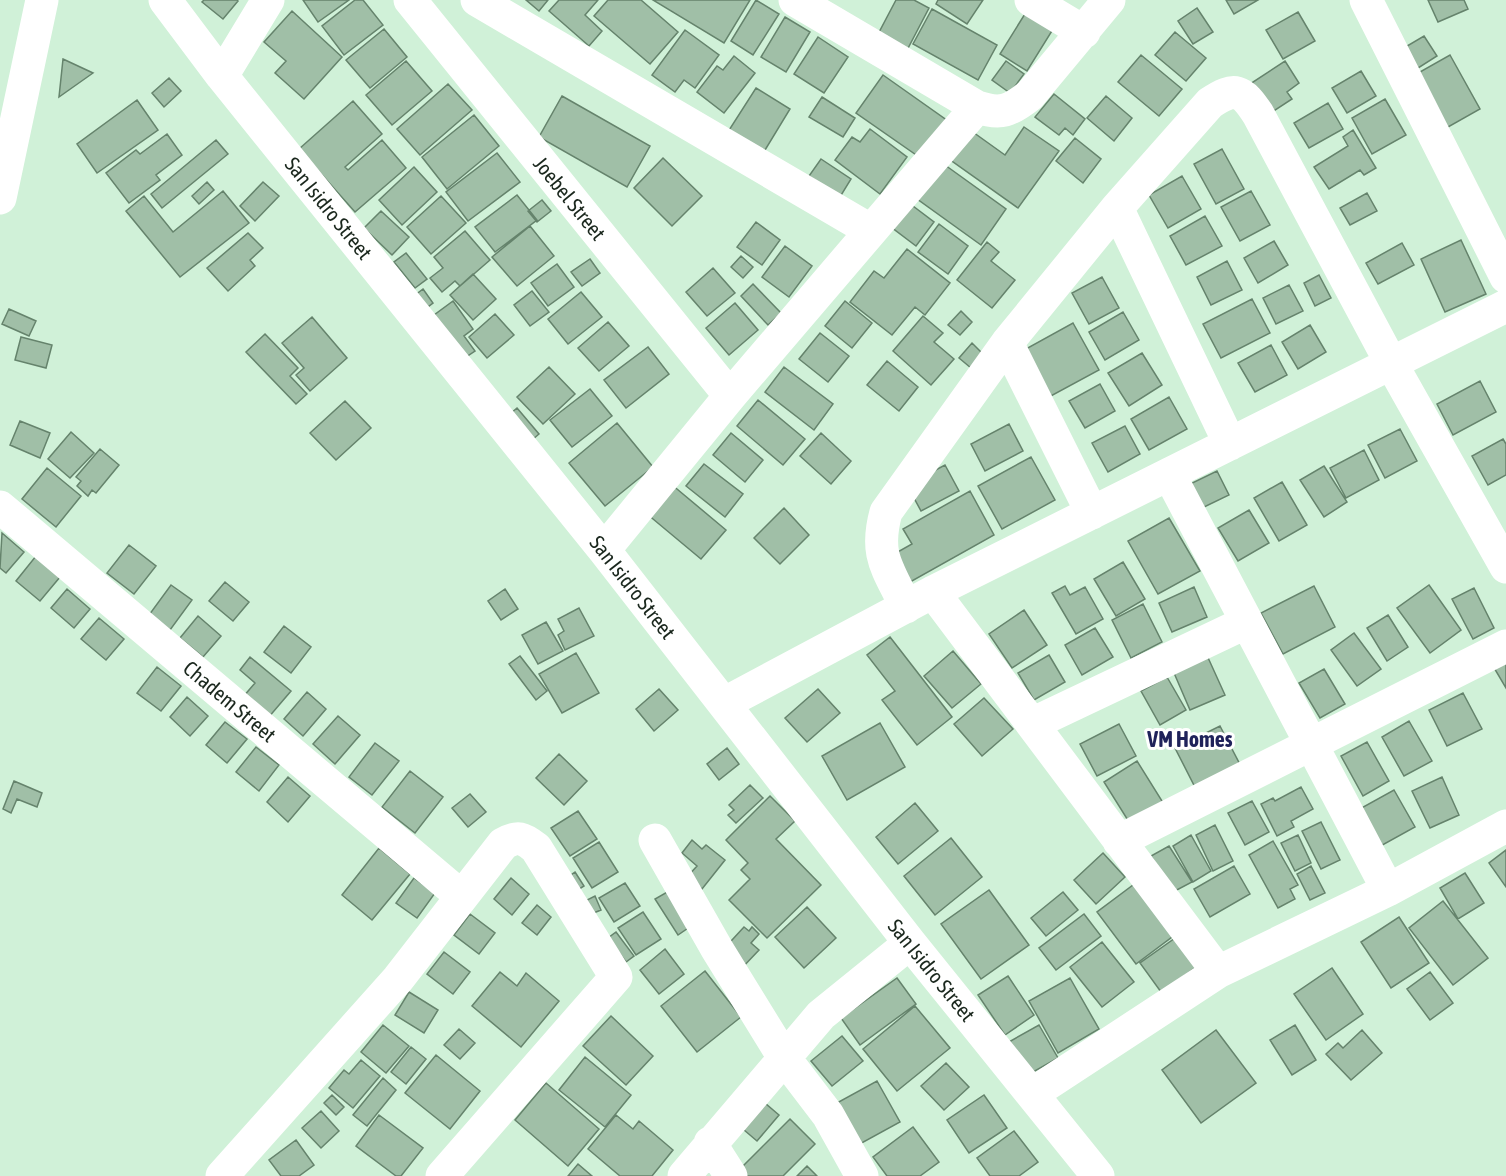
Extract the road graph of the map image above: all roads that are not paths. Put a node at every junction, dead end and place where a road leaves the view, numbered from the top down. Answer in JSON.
{"nodes":[{"id":1,"x":42,"y":0,"type":"edge"},
{"id":2,"x":165,"y":0,"type":"edge"},
{"id":3,"x":268,"y":0,"type":"edge"},
{"id":4,"x":410,"y":0,"type":"edge"},
{"id":5,"x":477,"y":0,"type":"edge"},
{"id":6,"x":795,"y":0,"type":"edge"},
{"id":7,"x":1031,"y":0,"type":"edge"},
{"id":8,"x":1109,"y":0,"type":"edge"},
{"id":9,"x":1366,"y":0,"type":"edge"},
{"id":10,"x":1084,"y":32,"type":"junction"},
{"id":11,"x":222,"y":75,"type":"junction"},
{"id":12,"x":977,"y":107,"type":"junction"},
{"id":13,"x":0,"y":198,"type":"edge"},
{"id":14,"x":1117,"y":208,"type":"junction"},
{"id":15,"x":870,"y":230,"type":"junction"},
{"id":16,"x":1506,"y":278,"type":"edge"},
{"id":17,"x":1506,"y":306,"type":"edge"},
{"id":18,"x":1007,"y":343,"type":"junction"},
{"id":19,"x":1391,"y":363,"type":"junction"},
{"id":20,"x":730,"y":396,"type":"junction"},
{"id":21,"x":1230,"y":444,"type":"junction"},
{"id":22,"x":1169,"y":474,"type":"junction"},
{"id":23,"x":0,"y":507,"type":"edge"},
{"id":24,"x":1092,"y":513,"type":"junction"},
{"id":25,"x":604,"y":550,"type":"junction"},
{"id":26,"x":1506,"y":567,"type":"edge"},
{"id":27,"x":919,"y":600,"type":"junction"},
{"id":28,"x":1247,"y":622,"type":"junction"},
{"id":29,"x":1506,"y":646,"type":"edge"},
{"id":30,"x":725,"y":703,"type":"junction"},
{"id":31,"x":1032,"y":724,"type":"junction"},
{"id":32,"x":1312,"y":746,"type":"junction"},
{"id":33,"x":1506,"y":826,"type":"edge"},
{"id":34,"x":655,"y":840,"type":"dead end"},
{"id":35,"x":1119,"y":841,"type":"junction"},
{"id":36,"x":1388,"y":890,"type":"junction"},
{"id":37,"x":461,"y":896,"type":"junction"},
{"id":38,"x":910,"y":943,"type":"junction"},
{"id":39,"x":1218,"y":972,"type":"junction"},
{"id":40,"x":783,"y":1056,"type":"junction"},
{"id":41,"x":1032,"y":1094,"type":"junction"},
{"id":42,"x":710,"y":1143,"type":"junction"},
{"id":43,"x":222,"y":1176,"type":"edge"},
{"id":44,"x":442,"y":1176,"type":"edge"},
{"id":45,"x":684,"y":1176,"type":"edge"},
{"id":46,"x":730,"y":1176,"type":"edge"},
{"id":47,"x":862,"y":1176,"type":"edge"},
{"id":48,"x":1098,"y":1176,"type":"edge"}],
"edges":[{"from":1,"to":13,"type":"street"},
{"from":2,"to":11,"type":"street","name":"San Isidro Street"},
{"from":3,"to":11,"type":"street"},
{"from":4,"to":20,"type":"street","name":"Joebel Street"},
{"from":5,"to":15,"type":"street"},
{"from":6,"to":12,"type":"street"},
{"from":7,"to":10,"type":"street"},
{"from":8,"to":10,"type":"street"},
{"from":9,"to":16,"type":"street"},
{"from":10,"to":12,"type":"street"},
{"from":11,"to":25,"type":"street","name":"San Isidro Street"},
{"from":12,"to":15,"type":"street"},
{"from":14,"to":18,"type":"street"},
{"from":14,"to":19,"type":"street"},
{"from":14,"to":21,"type":"street"},
{"from":15,"to":20,"type":"street"},
{"from":17,"to":19,"type":"street"},
{"from":18,"to":24,"type":"street"},
{"from":18,"to":27,"type":"street"},
{"from":19,"to":21,"type":"street"},
{"from":19,"to":26,"type":"street"},
{"from":20,"to":25,"type":"street"},
{"from":21,"to":22,"type":"street"},
{"from":22,"to":24,"type":"street"},
{"from":22,"to":28,"type":"street"},
{"from":23,"to":37,"type":"street","name":"Chadem Street"},
{"from":24,"to":27,"type":"street"},
{"from":25,"to":30,"type":"street","name":"San Isidro Street"},
{"from":27,"to":30,"type":"street"},
{"from":27,"to":31,"type":"street"},
{"from":28,"to":31,"type":"street"},
{"from":28,"to":32,"type":"street"},
{"from":29,"to":32,"type":"street"},
{"from":30,"to":38,"type":"street","name":"San Isidro Street"},
{"from":31,"to":35,"type":"street"},
{"from":32,"to":35,"type":"street"},
{"from":32,"to":36,"type":"street"},
{"from":33,"to":36,"type":"street"},
{"from":34,"to":40,"type":"street"},
{"from":35,"to":39,"type":"street"},
{"from":36,"to":39,"type":"street"},
{"from":37,"to":43,"type":"street"},
{"from":37,"to":44,"type":"street"},
{"from":38,"to":40,"type":"street"},
{"from":38,"to":41,"type":"street","name":"San Isidro Street"},
{"from":39,"to":41,"type":"street"},
{"from":40,"to":42,"type":"street"},
{"from":40,"to":47,"type":"street"},
{"from":41,"to":48,"type":"street","name":"San Isidro Street"},
{"from":42,"to":45,"type":"street"},
{"from":42,"to":46,"type":"street"}]}
